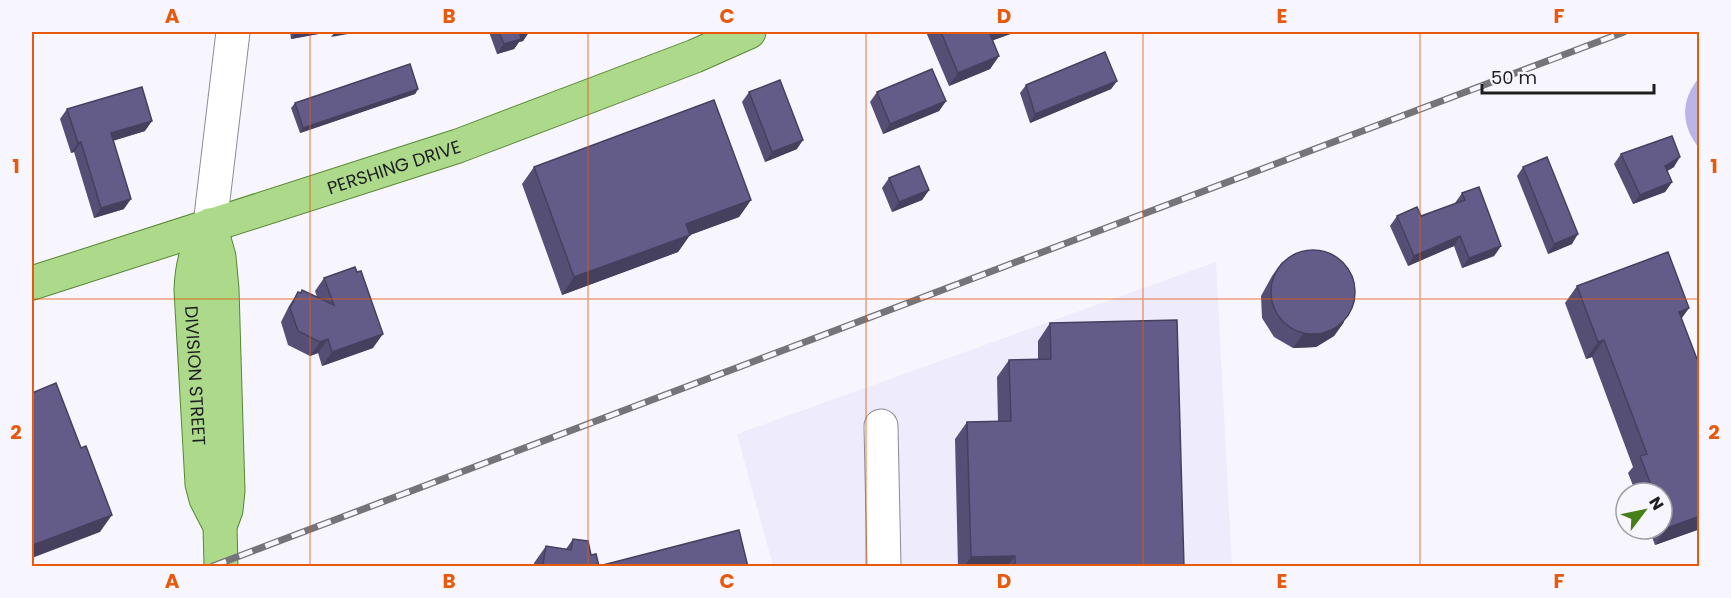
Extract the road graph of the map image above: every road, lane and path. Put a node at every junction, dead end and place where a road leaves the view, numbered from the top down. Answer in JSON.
{"nodes":[{"id":1,"x":233,"y":32,"type":"edge"},
{"id":2,"x":749,"y":32,"type":"edge"},
{"id":3,"x":210,"y":225,"type":"junction"},
{"id":4,"x":32,"y":283,"type":"edge"},
{"id":5,"x":881,"y":426,"type":"dead end"},
{"id":6,"x":221,"y":567,"type":"edge"},
{"id":7,"x":884,"y":567,"type":"edge"}],
"edges":[{"from":1,"to":3,"type":"street","name":"DIVISION STREET"},
{"from":2,"to":3,"type":"main road","name":"PERSHING DRIVE"},
{"from":3,"to":4,"type":"main road","name":"PERSHING DRIVE"},
{"from":3,"to":6,"type":"main road","name":"DIVISION STREET"},
{"from":5,"to":7,"type":"street"}]}
